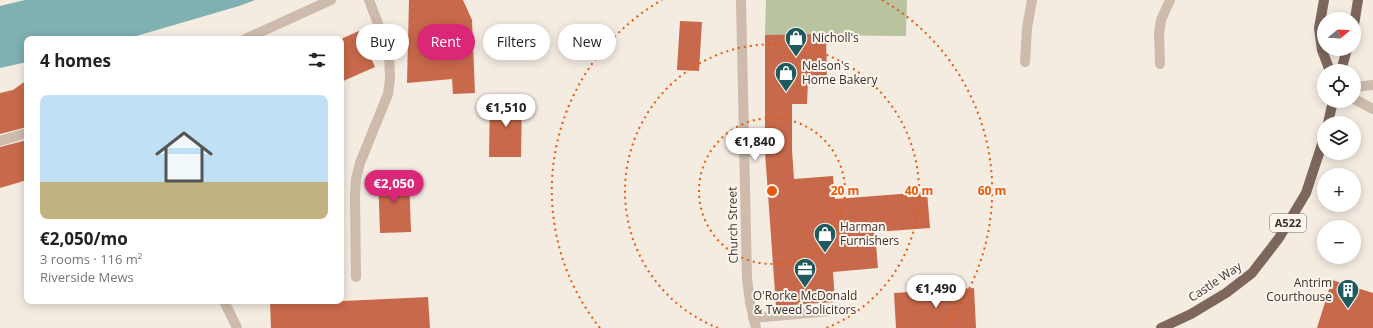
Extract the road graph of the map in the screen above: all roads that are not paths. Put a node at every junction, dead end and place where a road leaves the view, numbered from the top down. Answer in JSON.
{"nodes":[{"id":1,"x":331,"y":0,"type":"edge"},
{"id":2,"x":369,"y":0,"type":"edge"},
{"id":3,"x":741,"y":0,"type":"edge"},
{"id":4,"x":1032,"y":0,"type":"edge"},
{"id":5,"x":1170,"y":0,"type":"edge"},
{"id":6,"x":1324,"y":0,"type":"edge"},
{"id":7,"x":1358,"y":0,"type":"edge"},
{"id":8,"x":1356,"y":12,"type":"edge"},
{"id":9,"x":252,"y":36,"type":"edge"},
{"id":10,"x":1025,"y":62,"type":"dead end"},
{"id":11,"x":1160,"y":64,"type":"dead end"},
{"id":12,"x":1327,"y":64,"type":"edge"},
{"id":13,"x":1373,"y":84,"type":"edge"},
{"id":14,"x":1361,"y":86,"type":"edge"},
{"id":15,"x":1361,"y":103,"type":"edge"},
{"id":16,"x":1373,"y":109,"type":"edge"},
{"id":17,"x":24,"y":134,"type":"edge"},
{"id":18,"x":0,"y":142,"type":"edge"},
{"id":19,"x":1317,"y":159,"type":"edge"},
{"id":20,"x":356,"y":277,"type":"dead end"},
{"id":21,"x":225,"y":304,"type":"edge"},
{"id":22,"x":842,"y":310,"type":"dead end"},
{"id":23,"x":755,"y":323,"type":"edge"},
{"id":24,"x":237,"y":328,"type":"edge"},
{"id":25,"x":1161,"y":328,"type":"edge"}],
"edges":[{"from":1,"to":9,"type":"street"},
{"from":2,"to":20,"type":"street"},
{"from":3,"to":23,"type":"street","name":"Church Street"},
{"from":4,"to":10,"type":"street"},
{"from":5,"to":11,"type":"street"},
{"from":6,"to":12,"type":"main road"},
{"from":7,"to":8,"type":"main road"},
{"from":13,"to":14,"type":"street"},
{"from":15,"to":16,"type":"street"},
{"from":17,"to":18,"type":"street"},
{"from":19,"to":25,"type":"main road","name":"Castle Way","number":"A522"},
{"from":21,"to":24,"type":"street"},
{"from":22,"to":23,"type":"street"}]}
